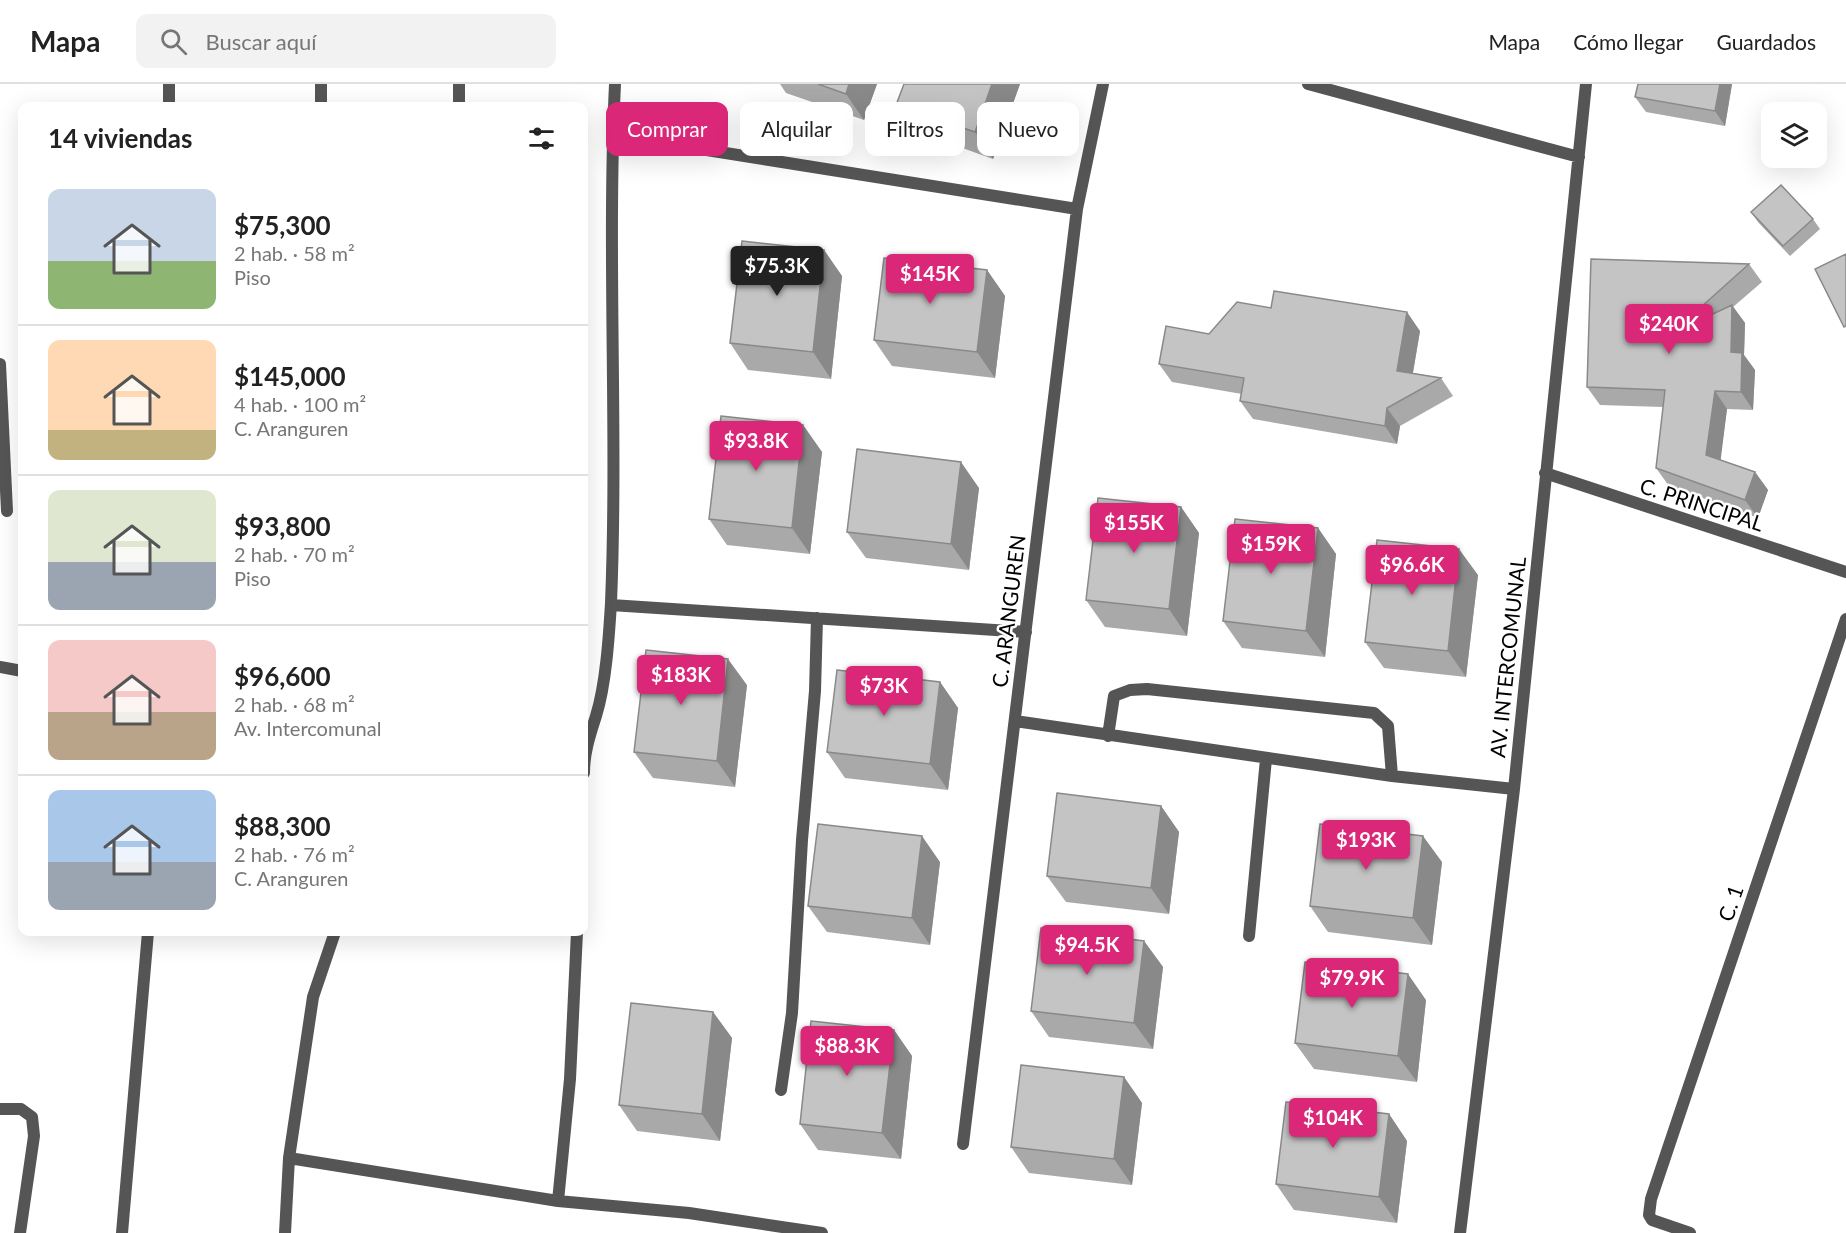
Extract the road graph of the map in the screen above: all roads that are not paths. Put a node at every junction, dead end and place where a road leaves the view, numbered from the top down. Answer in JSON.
{"nodes":[{"id":1,"x":169,"y":84,"type":"edge"},
{"id":2,"x":321,"y":84,"type":"edge"},
{"id":3,"x":459,"y":84,"type":"edge"},
{"id":4,"x":615,"y":84,"type":"edge"},
{"id":5,"x":1103,"y":84,"type":"edge"},
{"id":6,"x":1308,"y":84,"type":"edge"},
{"id":7,"x":1586,"y":84,"type":"edge"},
{"id":8,"x":169,"y":102,"type":"edge"},
{"id":9,"x":321,"y":102,"type":"edge"},
{"id":10,"x":459,"y":102,"type":"edge"},
{"id":11,"x":728,"y":154,"type":"edge"},
{"id":12,"x":1579,"y":157,"type":"junction"},
{"id":13,"x":1077,"y":209,"type":"junction"},
{"id":14,"x":0,"y":364,"type":"edge"},
{"id":15,"x":1545,"y":473,"type":"junction"},
{"id":16,"x":7,"y":511,"type":"dead end"},
{"id":17,"x":1846,"y":572,"type":"edge"},
{"id":18,"x":611,"y":605,"type":"junction"},
{"id":19,"x":817,"y":618,"type":"junction"},
{"id":20,"x":1846,"y":620,"type":"edge"},
{"id":21,"x":1026,"y":632,"type":"junction"},
{"id":22,"x":0,"y":667,"type":"edge"},
{"id":23,"x":18,"y":670,"type":"edge"},
{"id":24,"x":1015,"y":721,"type":"junction"},
{"id":25,"x":1107,"y":736,"type":"junction"},
{"id":26,"x":588,"y":741,"type":"edge"},
{"id":27,"x":1266,"y":759,"type":"junction"},
{"id":28,"x":1392,"y":776,"type":"junction"},
{"id":29,"x":1514,"y":789,"type":"junction"},
{"id":30,"x":148,"y":936,"type":"edge"},
{"id":31,"x":334,"y":936,"type":"edge"},
{"id":32,"x":577,"y":936,"type":"edge"},
{"id":33,"x":1249,"y":936,"type":"dead end"},
{"id":34,"x":781,"y":1090,"type":"dead end"},
{"id":35,"x":0,"y":1109,"type":"edge"},
{"id":36,"x":963,"y":1144,"type":"dead end"},
{"id":37,"x":290,"y":1158,"type":"junction"},
{"id":38,"x":558,"y":1201,"type":"junction"},
{"id":39,"x":20,"y":1233,"type":"edge"},
{"id":40,"x":122,"y":1233,"type":"edge"},
{"id":41,"x":285,"y":1233,"type":"edge"},
{"id":42,"x":822,"y":1233,"type":"edge"},
{"id":43,"x":1460,"y":1233,"type":"edge"},
{"id":44,"x":1690,"y":1233,"type":"edge"}],
"edges":[{"from":1,"to":8,"type":"street"},
{"from":2,"to":9,"type":"street"},
{"from":3,"to":10,"type":"street"},
{"from":4,"to":18,"type":"street"},
{"from":5,"to":13,"type":"street","name":"C. ARANGUREN"},
{"from":6,"to":12,"type":"street"},
{"from":7,"to":12,"type":"street","name":"AV. INTERCOMUNAL"},
{"from":11,"to":13,"type":"street"},
{"from":12,"to":15,"type":"street","name":"AV. INTERCOMUNAL"},
{"from":13,"to":21,"type":"street","name":"C. ARANGUREN"},
{"from":14,"to":16,"type":"street"},
{"from":15,"to":17,"type":"street","name":"C. PRINCIPAL"},
{"from":15,"to":29,"type":"street","name":"AV. INTERCOMUNAL"},
{"from":18,"to":19,"type":"street"},
{"from":18,"to":26,"type":"street"},
{"from":19,"to":21,"type":"street"},
{"from":19,"to":34,"type":"street"},
{"from":20,"to":44,"type":"street","name":"C. 1"},
{"from":21,"to":24,"type":"street","name":"C. ARANGUREN"},
{"from":22,"to":23,"type":"street"},
{"from":24,"to":25,"type":"street"},
{"from":24,"to":36,"type":"street","name":"C. ARANGUREN"},
{"from":25,"to":27,"type":"street"},
{"from":25,"to":28,"type":"street"},
{"from":27,"to":28,"type":"street"},
{"from":27,"to":33,"type":"street"},
{"from":28,"to":29,"type":"street"},
{"from":29,"to":43,"type":"street","name":"AV. INTERCOMUNAL"},
{"from":30,"to":40,"type":"street"},
{"from":31,"to":37,"type":"street"},
{"from":32,"to":38,"type":"street"},
{"from":35,"to":39,"type":"street"},
{"from":37,"to":38,"type":"street"},
{"from":37,"to":41,"type":"street"},
{"from":38,"to":42,"type":"street"}]}
